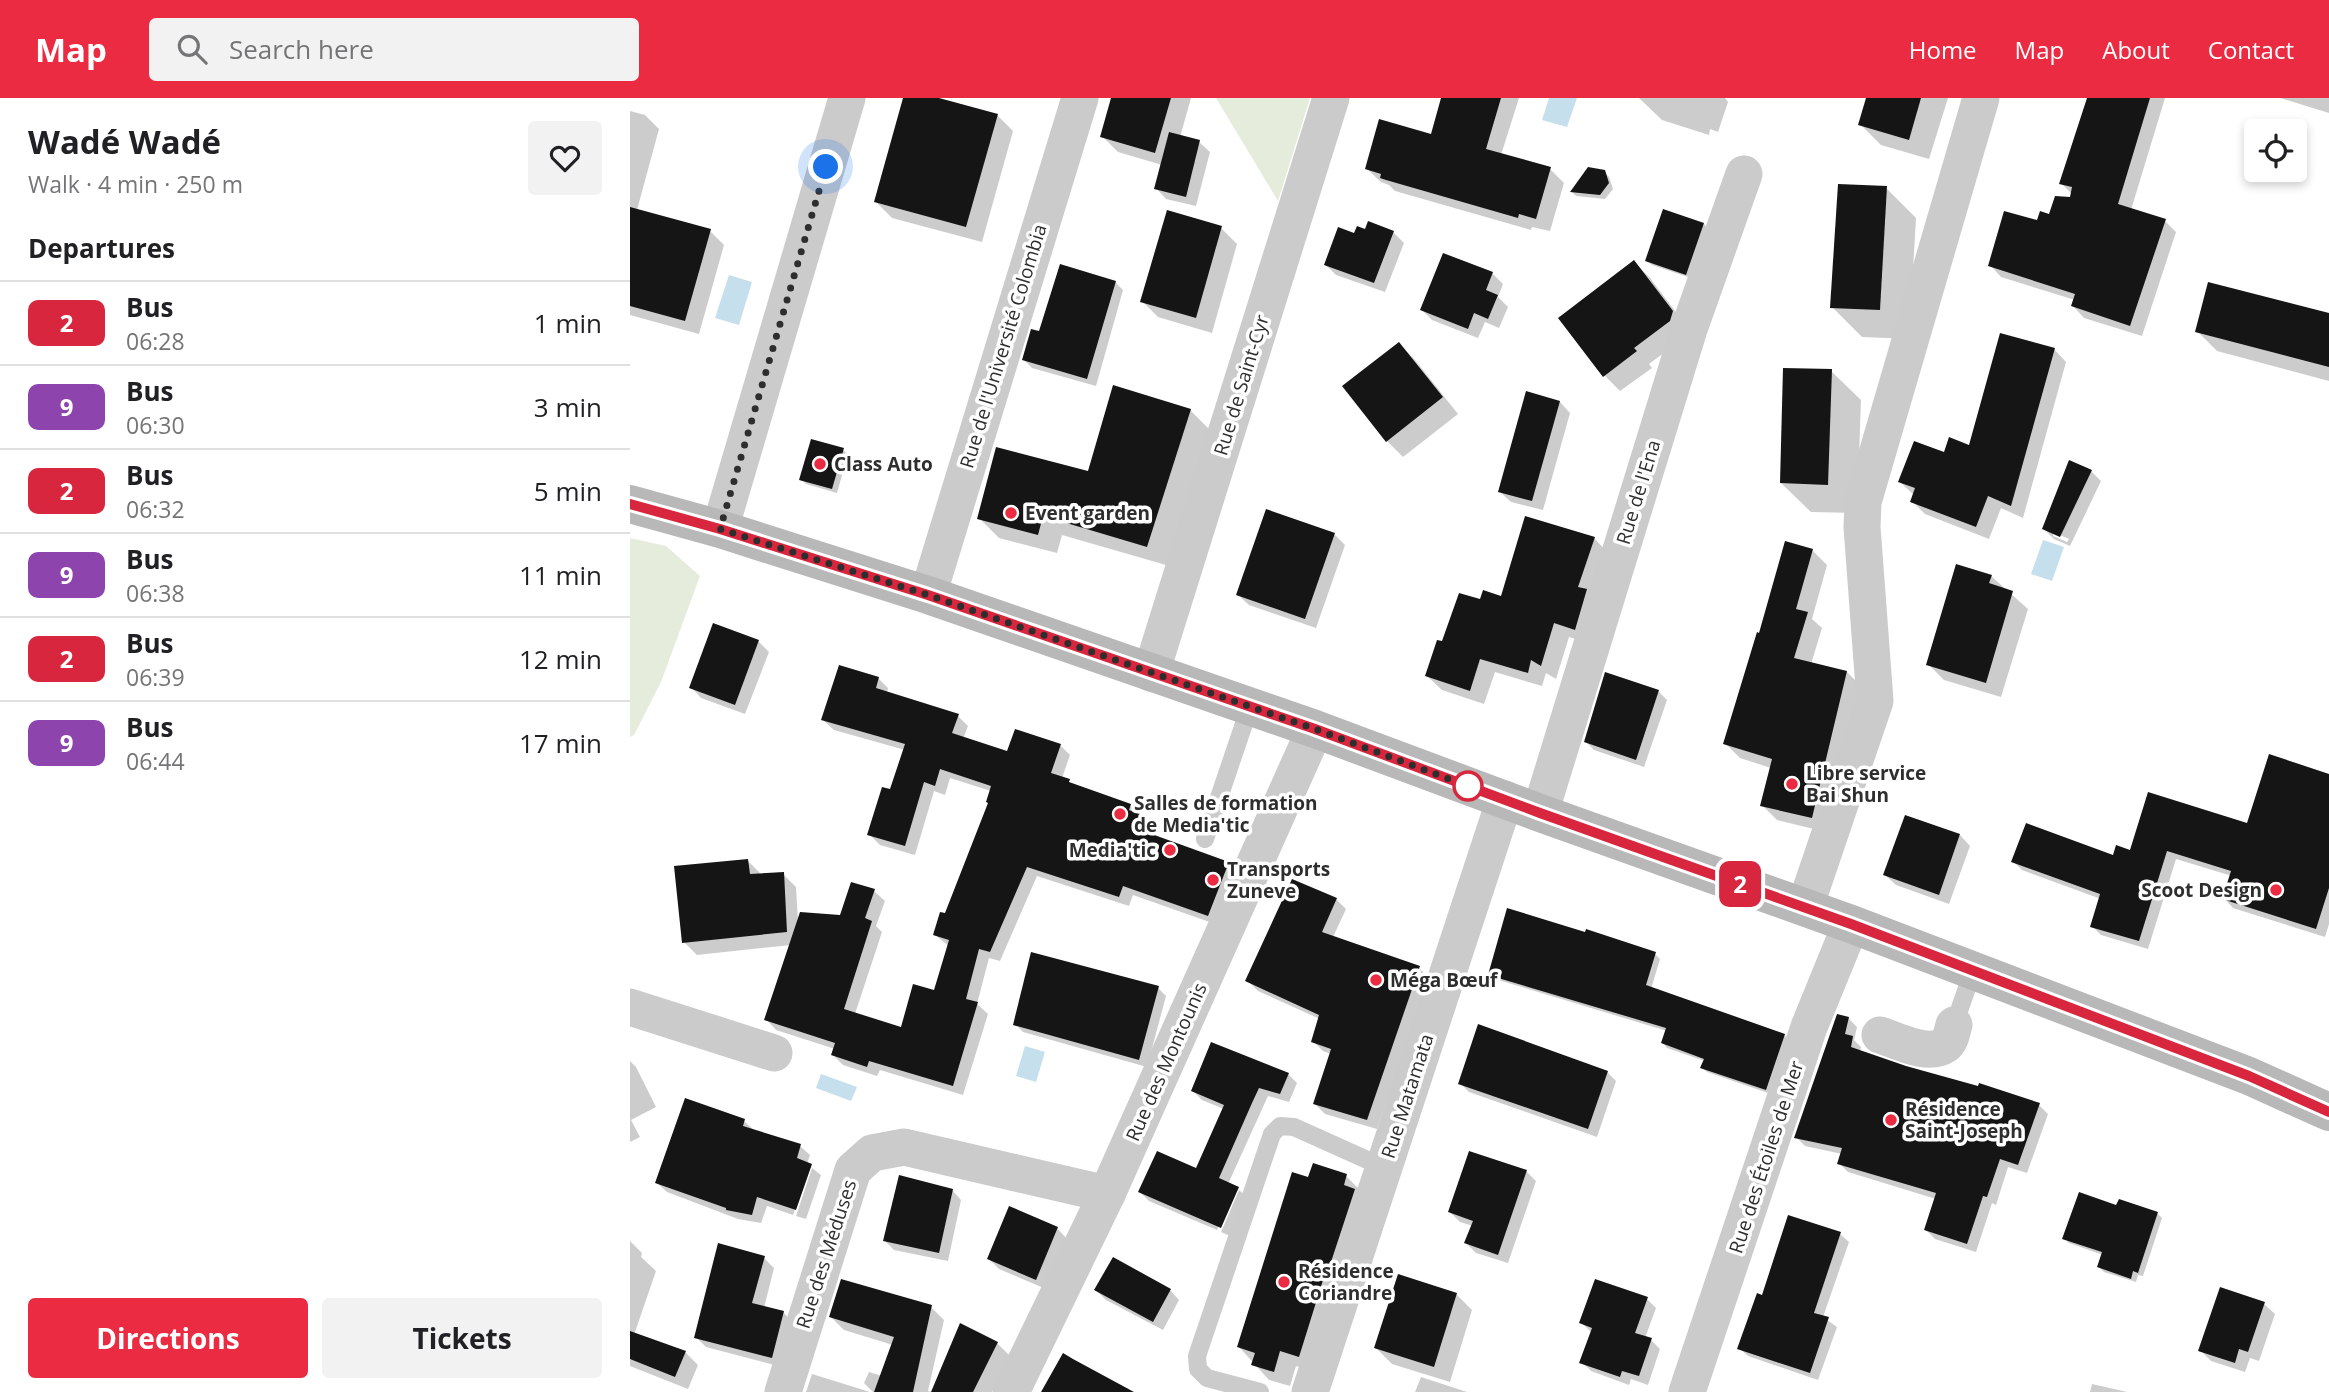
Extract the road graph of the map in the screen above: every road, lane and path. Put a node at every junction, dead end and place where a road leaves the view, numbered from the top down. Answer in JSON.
{"nodes":[{"id":1,"x":847,"y":98,"type":"edge"},
{"id":2,"x":1080,"y":98,"type":"edge"},
{"id":3,"x":1331,"y":98,"type":"edge"},
{"id":4,"x":1981,"y":98,"type":"edge"},
{"id":5,"x":1744,"y":174,"type":"dead end"},
{"id":6,"x":630,"y":504,"type":"edge"},
{"id":7,"x":720,"y":529,"type":"junction"},
{"id":8,"x":928,"y":595,"type":"junction"},
{"id":9,"x":1152,"y":673,"type":"junction"},
{"id":10,"x":1250,"y":706,"type":"junction"},
{"id":11,"x":1315,"y":729,"type":"junction"},
{"id":12,"x":1505,"y":799,"type":"junction"},
{"id":13,"x":1540,"y":813,"type":"junction"},
{"id":14,"x":1205,"y":839,"type":"dead end"},
{"id":15,"x":1805,"y":907,"type":"junction"},
{"id":16,"x":1851,"y":924,"type":"junction"},
{"id":17,"x":1973,"y":971,"type":"junction"},
{"id":18,"x":630,"y":1007,"type":"edge"},
{"id":19,"x":1954,"y":1025,"type":"joint"},
{"id":20,"x":1880,"y":1035,"type":"dead end"},
{"id":21,"x":774,"y":1053,"type":"dead end"},
{"id":22,"x":2249,"y":1076,"type":"junction"},
{"id":23,"x":2329,"y":1090,"type":"edge"},
{"id":24,"x":2329,"y":1112,"type":"edge"},
{"id":25,"x":1383,"y":1167,"type":"junction"},
{"id":26,"x":1107,"y":1194,"type":"junction"},
{"id":27,"x":783,"y":1392,"type":"edge"},
{"id":28,"x":1011,"y":1392,"type":"edge"},
{"id":29,"x":1260,"y":1392,"type":"edge"},
{"id":30,"x":1310,"y":1392,"type":"edge"},
{"id":31,"x":1687,"y":1392,"type":"edge"}],
"edges":[{"from":1,"to":7,"type":"street"},
{"from":2,"to":8,"type":"street","name":"Rue de l'Université Colombia"},
{"from":3,"to":9,"type":"street","name":"Rue de Saint-Cyr"},
{"from":4,"to":15,"type":"street"},
{"from":5,"to":13,"type":"street","name":"Rue de l'Ena"},
{"from":6,"to":7,"type":"main road"},
{"from":7,"to":8,"type":"main road"},
{"from":8,"to":9,"type":"main road"},
{"from":9,"to":10,"type":"main road"},
{"from":10,"to":11,"type":"main road"},
{"from":10,"to":14,"type":"lane"},
{"from":11,"to":12,"type":"main road"},
{"from":11,"to":26,"type":"street","name":"Rue des Montounis"},
{"from":12,"to":13,"type":"main road"},
{"from":12,"to":25,"type":"street","name":"Rue Matamata"},
{"from":13,"to":15,"type":"main road"},
{"from":15,"to":16,"type":"main road"},
{"from":16,"to":17,"type":"main road"},
{"from":16,"to":31,"type":"street","name":"Rue des Étoiles de Mer"},
{"from":17,"to":19,"type":"lane"},
{"from":17,"to":22,"type":"main road"},
{"from":18,"to":21,"type":"street"},
{"from":19,"to":20,"type":"street"},
{"from":22,"to":23,"type":"main road"},
{"from":22,"to":24,"type":"main road"},
{"from":25,"to":29,"type":"lane"},
{"from":25,"to":30,"type":"street","name":"Rue Matamata"},
{"from":26,"to":27,"type":"street","name":"Rue des Méduses"},
{"from":26,"to":28,"type":"street","name":"Rue des Montounis"}]}
